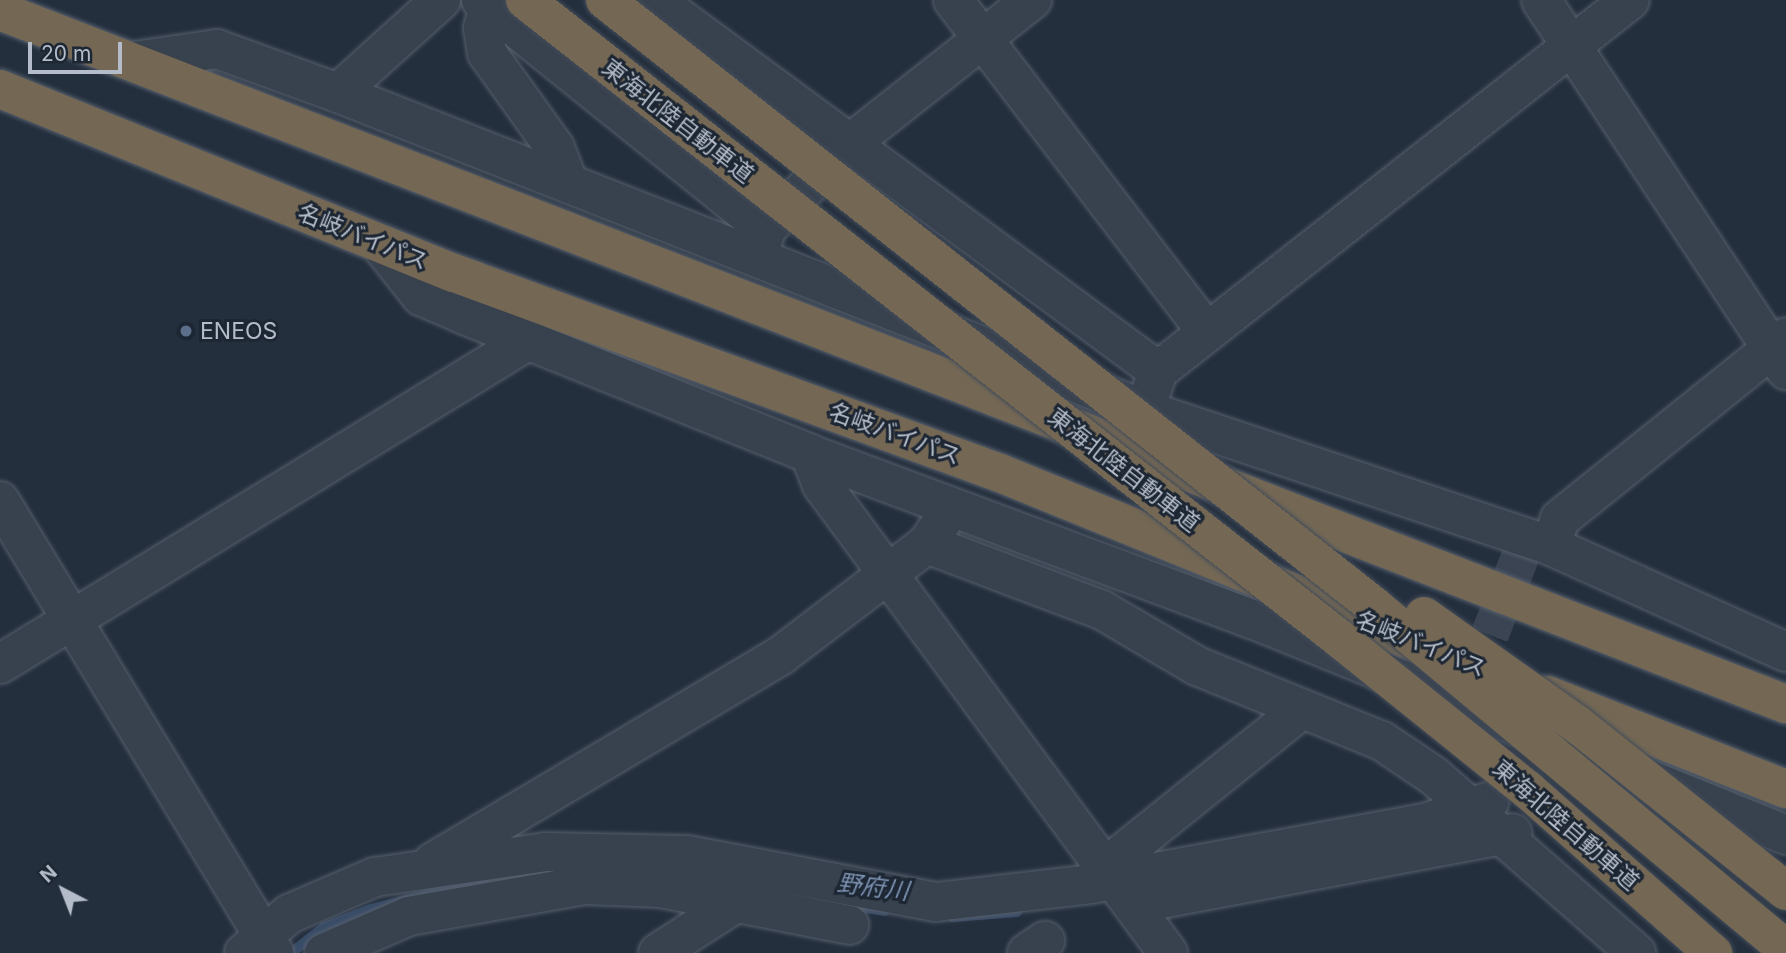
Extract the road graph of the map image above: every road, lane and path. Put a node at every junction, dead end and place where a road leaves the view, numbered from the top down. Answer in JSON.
{"nodes":[{"id":1,"x":441,"y":0,"type":"edge"},
{"id":2,"x":524,"y":0,"type":"edge"},
{"id":3,"x":605,"y":0,"type":"edge"},
{"id":4,"x":654,"y":0,"type":"edge"},
{"id":5,"x":953,"y":0,"type":"edge"},
{"id":6,"x":1032,"y":0,"type":"edge"},
{"id":7,"x":1541,"y":0,"type":"edge"},
{"id":8,"x":1630,"y":0,"type":"edge"},
{"id":9,"x":486,"y":2,"type":"edge"},
{"id":10,"x":7,"y":13,"type":"edge"},
{"id":11,"x":982,"y":38,"type":"junction"},
{"id":12,"x":1572,"y":45,"type":"junction"},
{"id":13,"x":134,"y":61,"type":"junction"},
{"id":14,"x":0,"y":89,"type":"edge"},
{"id":15,"x":338,"y":93,"type":"junction"},
{"id":16,"x":847,"y":146,"type":"junction"},
{"id":17,"x":567,"y":180,"type":"junction"},
{"id":18,"x":762,"y":242,"type":"junction"},
{"id":19,"x":379,"y":243,"type":"junction"},
{"id":20,"x":1019,"y":331,"type":"junction"},
{"id":21,"x":1206,"y":331,"type":"junction"},
{"id":22,"x":529,"y":340,"type":"junction"},
{"id":23,"x":1781,"y":352,"type":"edge"},
{"id":24,"x":1158,"y":371,"type":"junction"},
{"id":25,"x":1145,"y":410,"type":"junction"},
{"id":26,"x":810,"y":454,"type":"junction"},
{"id":27,"x":0,"y":501,"type":"edge"},
{"id":28,"x":952,"y":508,"type":"junction"},
{"id":29,"x":927,"y":544,"type":"junction"},
{"id":30,"x":1534,"y":545,"type":"junction"},
{"id":31,"x":891,"y":572,"type":"junction"},
{"id":32,"x":71,"y":620,"type":"junction"},
{"id":33,"x":1786,"y":652,"type":"edge"},
{"id":34,"x":0,"y":664,"type":"edge"},
{"id":35,"x":1786,"y":704,"type":"edge"},
{"id":36,"x":1302,"y":709,"type":"junction"},
{"id":37,"x":1786,"y":789,"type":"edge"},
{"id":38,"x":1495,"y":819,"type":"junction"},
{"id":39,"x":1786,"y":835,"type":"edge"},
{"id":40,"x":422,"y":869,"type":"junction"},
{"id":41,"x":1122,"y":886,"type":"junction"},
{"id":42,"x":1786,"y":891,"type":"edge"},
{"id":43,"x":737,"y":902,"type":"junction"},
{"id":44,"x":849,"y":925,"type":"dead end"},
{"id":45,"x":262,"y":947,"type":"edge"},
{"id":46,"x":1786,"y":949,"type":"edge"},
{"id":47,"x":324,"y":953,"type":"edge"},
{"id":48,"x":658,"y":953,"type":"edge"},
{"id":49,"x":1168,"y":953,"type":"edge"},
{"id":50,"x":1636,"y":953,"type":"edge"},
{"id":51,"x":1713,"y":953,"type":"edge"}],
"edges":[{"from":1,"to":15,"type":"street"},
{"from":2,"to":51,"type":"highway","name":"東海北陸自動車道","bridge":true},
{"from":3,"to":20,"type":"highway","name":"東海北陸自動車道","bridge":true},
{"from":4,"to":16,"type":"street"},
{"from":5,"to":11,"type":"street"},
{"from":6,"to":11,"type":"street"},
{"from":7,"to":12,"type":"street"},
{"from":8,"to":12,"type":"street"},
{"from":9,"to":17,"type":"street"},
{"from":9,"to":18,"type":"street"},
{"from":10,"to":13,"type":"highway"},
{"from":11,"to":16,"type":"street"},
{"from":11,"to":21,"type":"street"},
{"from":12,"to":21,"type":"street"},
{"from":12,"to":23,"type":"street"},
{"from":13,"to":15,"type":"street"},
{"from":13,"to":35,"type":"highway"},
{"from":14,"to":19,"type":"highway","name":"名岐バイパス"},
{"from":15,"to":17,"type":"street"},
{"from":16,"to":18,"type":"street"},
{"from":16,"to":24,"type":"street"},
{"from":17,"to":18,"type":"street"},
{"from":18,"to":25,"type":"street"},
{"from":19,"to":22,"type":"street"},
{"from":19,"to":37,"type":"highway","name":"名岐バイパス"},
{"from":20,"to":42,"type":"highway","bridge":true},
{"from":20,"to":46,"type":"highway","name":"東海北陸自動車道","bridge":true},
{"from":21,"to":24,"type":"street"},
{"from":22,"to":26,"type":"street"},
{"from":22,"to":32,"type":"street"},
{"from":23,"to":30,"type":"street"},
{"from":24,"to":25,"type":"street"},
{"from":25,"to":30,"type":"street"},
{"from":26,"to":28,"type":"street"},
{"from":26,"to":31,"type":"street"},
{"from":27,"to":32,"type":"street"},
{"from":28,"to":29,"type":"street"},
{"from":28,"to":39,"type":"street"},
{"from":29,"to":31,"type":"street"},
{"from":29,"to":36,"type":"street"},
{"from":30,"to":33,"type":"street"},
{"from":31,"to":40,"type":"street"},
{"from":31,"to":41,"type":"street"},
{"from":32,"to":34,"type":"street"},
{"from":32,"to":45,"type":"street"},
{"from":36,"to":38,"type":"street"},
{"from":36,"to":41,"type":"street"},
{"from":38,"to":41,"type":"street"},
{"from":38,"to":50,"type":"street"},
{"from":40,"to":41,"type":"street"},
{"from":40,"to":45,"type":"street"},
{"from":41,"to":49,"type":"street"},
{"from":43,"to":44,"type":"street"},
{"from":43,"to":47,"type":"street"},
{"from":43,"to":48,"type":"street"}]}
